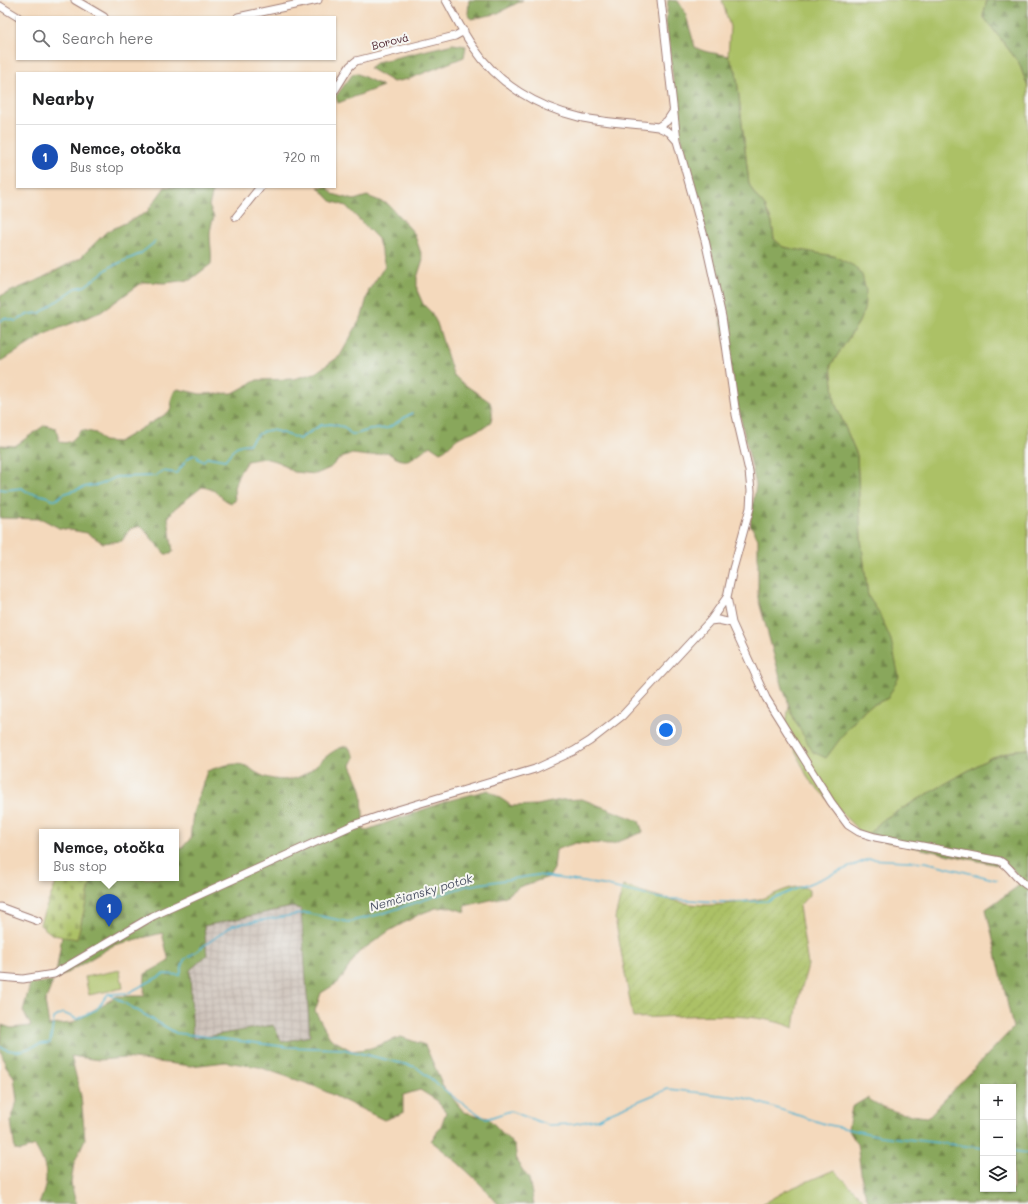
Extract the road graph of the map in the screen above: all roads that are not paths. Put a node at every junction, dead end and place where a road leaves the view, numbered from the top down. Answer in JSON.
{"nodes":[{"id":1,"x":75,"y":0,"type":"edge"},
{"id":2,"x":318,"y":0,"type":"edge"},
{"id":3,"x":446,"y":0,"type":"edge"},
{"id":4,"x":661,"y":0,"type":"edge"},
{"id":5,"x":0,"y":6,"type":"edge"},
{"id":6,"x":16,"y":16,"type":"edge"},
{"id":7,"x":102,"y":16,"type":"edge"},
{"id":8,"x":243,"y":16,"type":"edge"},
{"id":9,"x":464,"y":31,"type":"junction"},
{"id":10,"x":336,"y":88,"type":"edge"},
{"id":11,"x":673,"y":112,"type":"junction"},
{"id":12,"x":658,"y":127,"type":"junction"},
{"id":13,"x":677,"y":141,"type":"junction"},
{"id":14,"x":259,"y":188,"type":"edge"},
{"id":15,"x":236,"y":217,"type":"dead end"},
{"id":16,"x":727,"y":597,"type":"junction"},
{"id":17,"x":710,"y":621,"type":"junction"},
{"id":18,"x":732,"y":623,"type":"junction"},
{"id":19,"x":1028,"y":886,"type":"edge"},
{"id":20,"x":0,"y":907,"type":"edge"},
{"id":21,"x":38,"y":921,"type":"dead end"},
{"id":22,"x":0,"y":977,"type":"edge"}],
"edges":[{"from":1,"to":7,"type":"street"},
{"from":2,"to":8,"type":"street"},
{"from":3,"to":9,"type":"street"},
{"from":4,"to":11,"type":"street"},
{"from":5,"to":6,"type":"street"},
{"from":9,"to":10,"type":"street","name":"Borová"},
{"from":9,"to":12,"type":"street"},
{"from":11,"to":12,"type":"street"},
{"from":11,"to":13,"type":"street"},
{"from":12,"to":13,"type":"street"},
{"from":13,"to":16,"type":"street"},
{"from":14,"to":15,"type":"street"},
{"from":16,"to":17,"type":"street"},
{"from":16,"to":18,"type":"street"},
{"from":17,"to":18,"type":"street"},
{"from":17,"to":22,"type":"street"},
{"from":18,"to":19,"type":"street"},
{"from":20,"to":21,"type":"street"}]}
